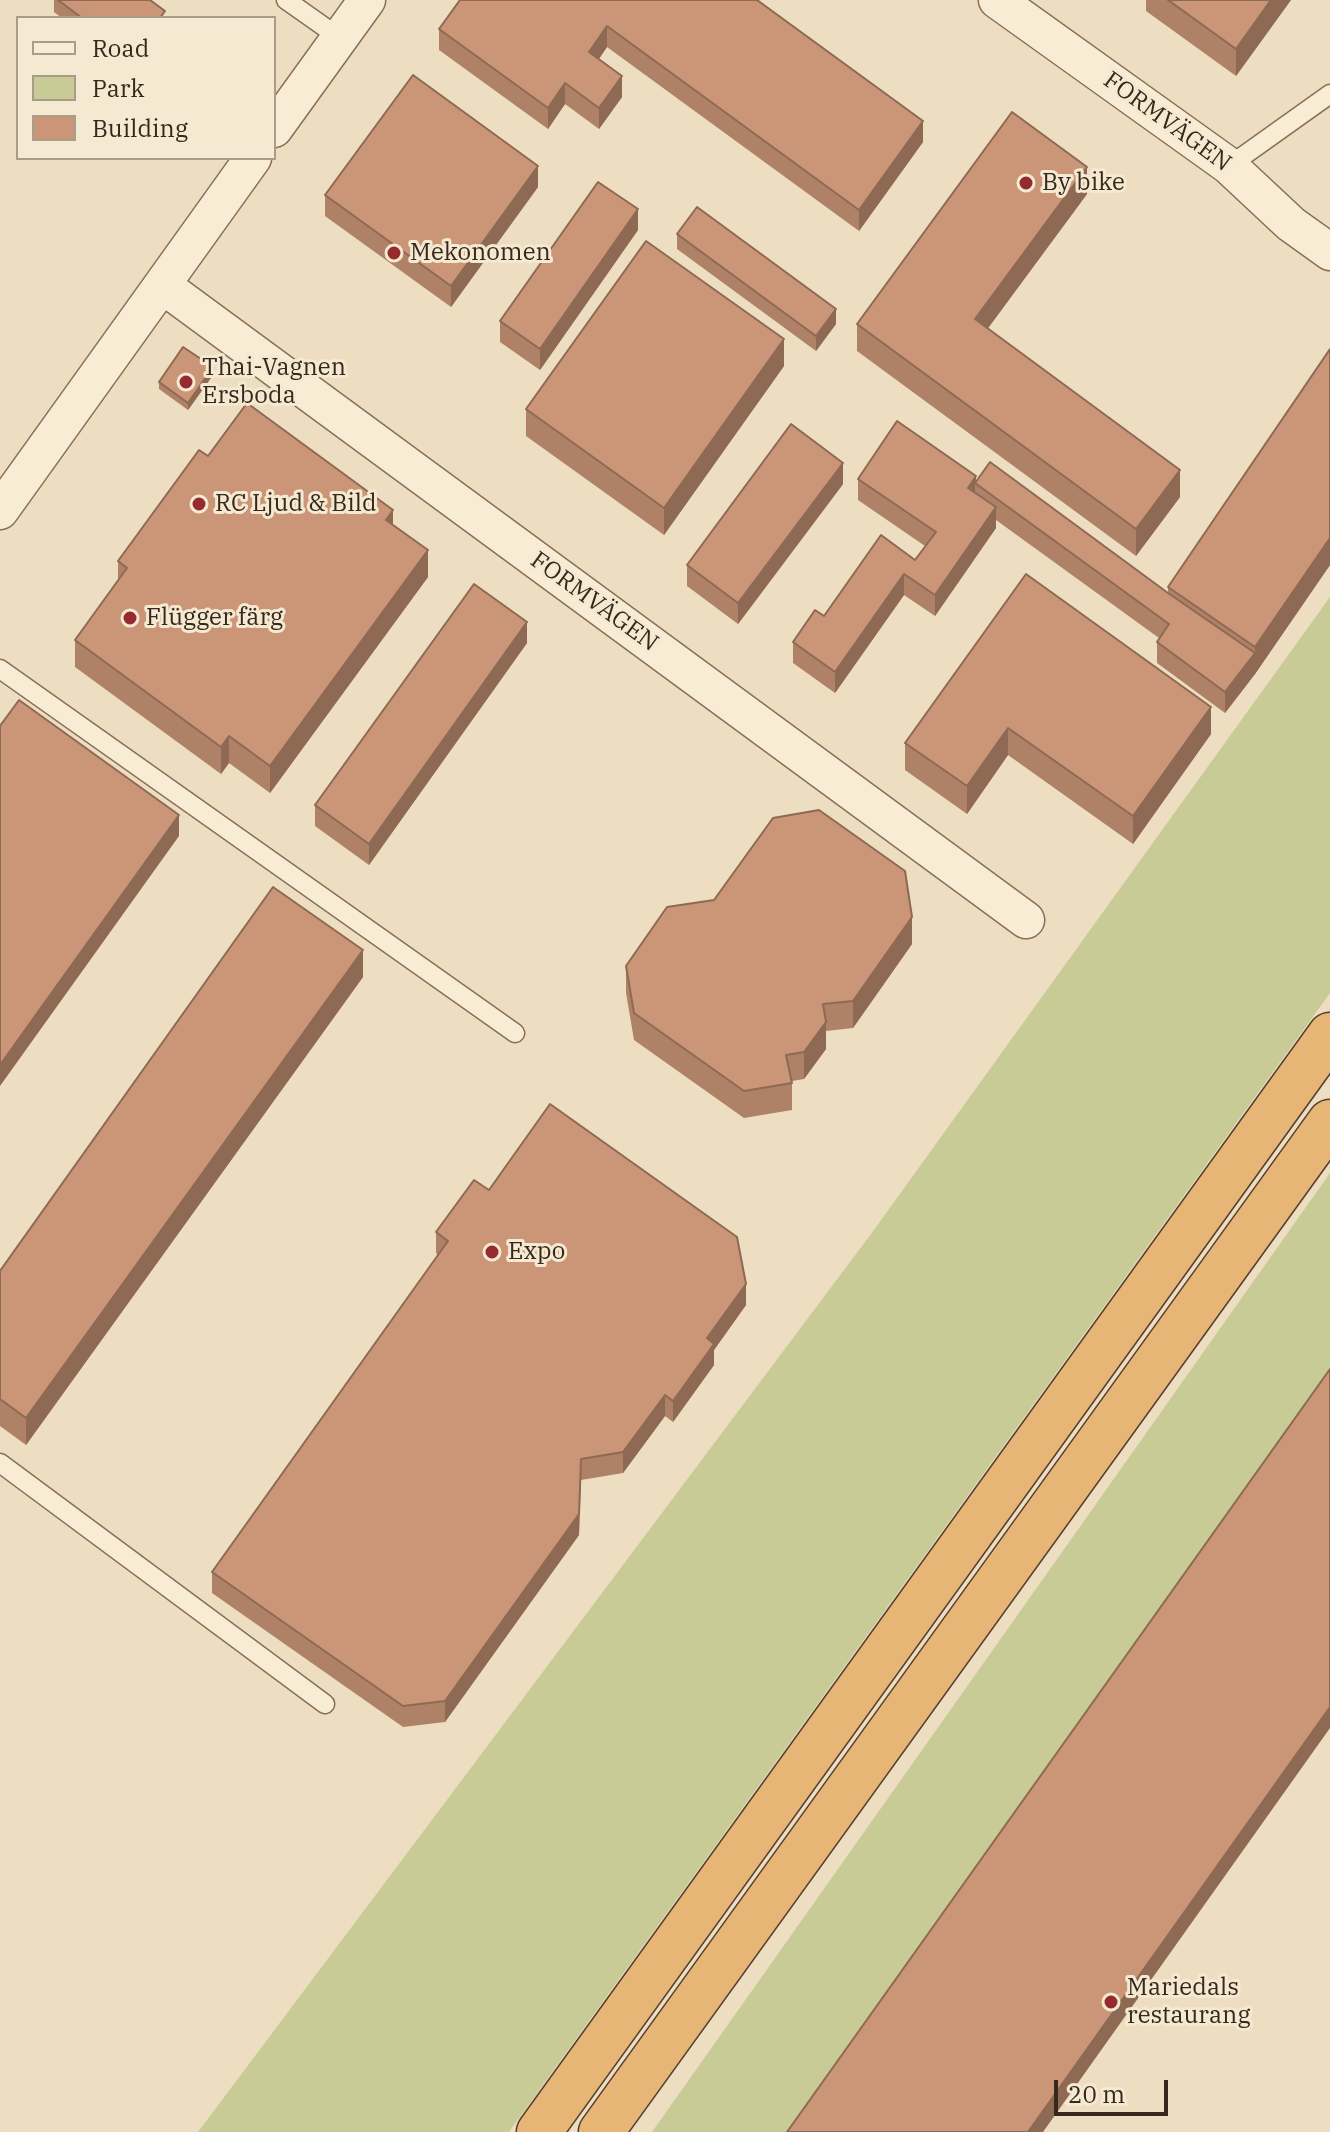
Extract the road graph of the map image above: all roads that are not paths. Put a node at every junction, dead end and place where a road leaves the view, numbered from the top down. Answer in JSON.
{"nodes":[{"id":1,"x":286,"y":0,"type":"edge"},
{"id":2,"x":367,"y":0,"type":"edge"},
{"id":3,"x":997,"y":0,"type":"edge"},
{"id":4,"x":340,"y":38,"type":"junction"},
{"id":5,"x":1330,"y":94,"type":"edge"},
{"id":6,"x":276,"y":126,"type":"edge"},
{"id":7,"x":252,"y":160,"type":"edge"},
{"id":8,"x":1229,"y":166,"type":"junction"},
{"id":9,"x":1330,"y":252,"type":"edge"},
{"id":10,"x":162,"y":285,"type":"junction"},
{"id":11,"x":0,"y":511,"type":"edge"},
{"id":12,"x":0,"y":669,"type":"edge"},
{"id":13,"x":1026,"y":920,"type":"dead end"},
{"id":14,"x":515,"y":1033,"type":"dead end"},
{"id":15,"x":1330,"y":1035,"type":"edge"},
{"id":16,"x":1330,"y":1122,"type":"edge"},
{"id":17,"x":0,"y":1463,"type":"edge"},
{"id":18,"x":325,"y":1704,"type":"dead end"},
{"id":19,"x":539,"y":2132,"type":"edge"},
{"id":20,"x":601,"y":2132,"type":"edge"}],
"edges":[{"from":1,"to":4,"type":"lane"},
{"from":2,"to":4,"type":"street"},
{"from":3,"to":8,"type":"street","name":"FORMVÄGEN"},
{"from":4,"to":6,"type":"street"},
{"from":5,"to":8,"type":"lane"},
{"from":7,"to":10,"type":"street"},
{"from":8,"to":9,"type":"street","name":"FORMVÄGEN"},
{"from":10,"to":11,"type":"street"},
{"from":10,"to":13,"type":"street","name":"FORMVÄGEN"},
{"from":12,"to":14,"type":"lane"},
{"from":15,"to":19,"type":"highway"},
{"from":16,"to":20,"type":"highway"},
{"from":17,"to":18,"type":"lane"}]}
